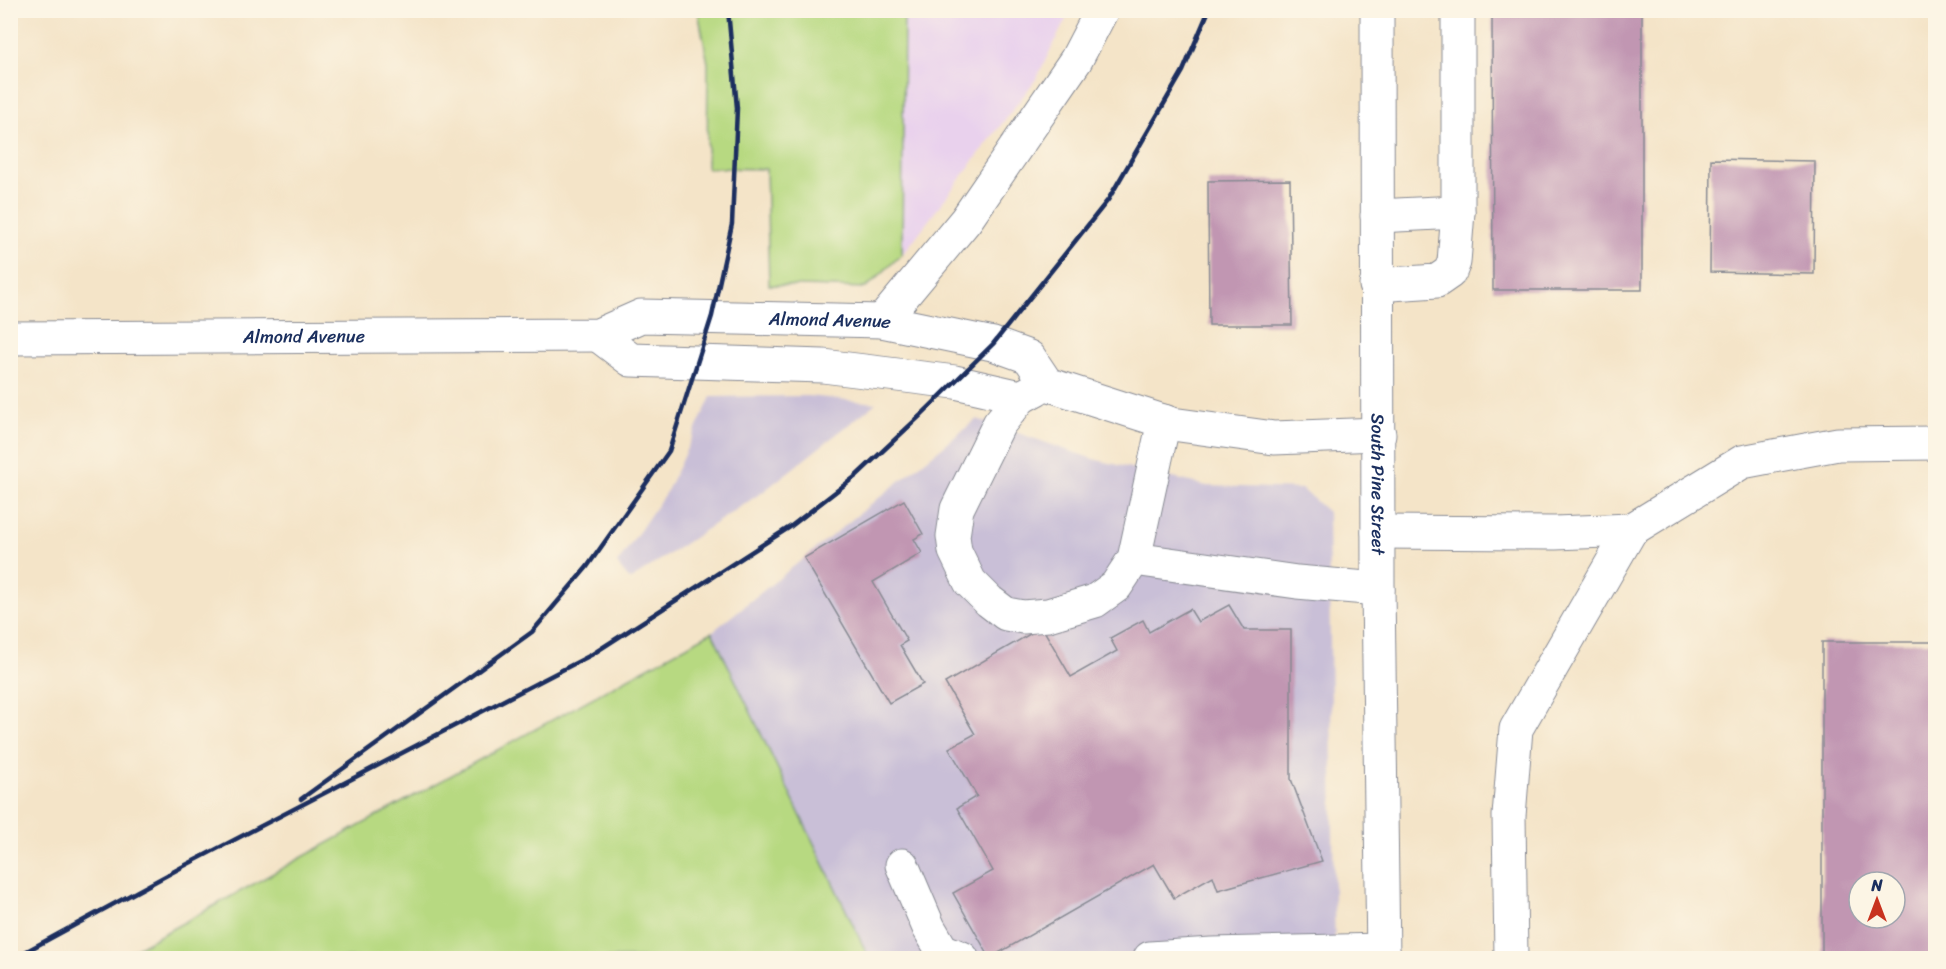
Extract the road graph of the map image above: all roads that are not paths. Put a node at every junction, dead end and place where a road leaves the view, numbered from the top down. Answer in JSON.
{"nodes":[{"id":1,"x":1102,"y":10,"type":"edge"},
{"id":2,"x":1377,"y":10,"type":"edge"},
{"id":3,"x":1458,"y":10,"type":"edge"},
{"id":4,"x":1458,"y":212,"type":"junction"},
{"id":5,"x":1377,"y":216,"type":"junction"},
{"id":6,"x":1376,"y":285,"type":"junction"},
{"id":7,"x":882,"y":321,"type":"junction"},
{"id":8,"x":598,"y":335,"type":"junction"},
{"id":9,"x":10,"y":338,"type":"edge"},
{"id":10,"x":1034,"y":390,"type":"junction"},
{"id":11,"x":1164,"y":421,"type":"junction"},
{"id":12,"x":1379,"y":434,"type":"junction"},
{"id":13,"x":1935,"y":443,"type":"edge"},
{"id":14,"x":1631,"y":530,"type":"junction"},
{"id":15,"x":1378,"y":532,"type":"junction"},
{"id":16,"x":1134,"y":559,"type":"junction"},
{"id":17,"x":1378,"y":589,"type":"junction"},
{"id":18,"x":903,"y":865,"type":"dead end"},
{"id":19,"x":1383,"y":954,"type":"edge"},
{"id":20,"x":962,"y":958,"type":"edge"},
{"id":21,"x":1150,"y":958,"type":"edge"},
{"id":22,"x":1511,"y":958,"type":"edge"}],
"edges":[{"from":1,"to":7,"type":"street"},
{"from":2,"to":5,"type":"street","name":"South Pine Street"},
{"from":3,"to":4,"type":"street"},
{"from":4,"to":5,"type":"street"},
{"from":4,"to":6,"type":"street"},
{"from":5,"to":6,"type":"street","name":"South Pine Street"},
{"from":6,"to":12,"type":"street","name":"South Pine Street"},
{"from":7,"to":8,"type":"street","name":"Almond Avenue"},
{"from":7,"to":10,"type":"street","name":"Almond Avenue"},
{"from":8,"to":9,"type":"street","name":"Almond Avenue"},
{"from":8,"to":10,"type":"street"},
{"from":10,"to":11,"type":"street"},
{"from":10,"to":16,"type":"street"},
{"from":11,"to":12,"type":"street"},
{"from":11,"to":16,"type":"street"},
{"from":12,"to":15,"type":"street","name":"South Pine Street"},
{"from":13,"to":14,"type":"street"},
{"from":14,"to":15,"type":"street"},
{"from":14,"to":22,"type":"street"},
{"from":15,"to":17,"type":"street","name":"South Pine Street"},
{"from":16,"to":17,"type":"street"},
{"from":17,"to":19,"type":"street","name":"South Pine Street"},
{"from":18,"to":20,"type":"street"},
{"from":19,"to":21,"type":"street"}]}
